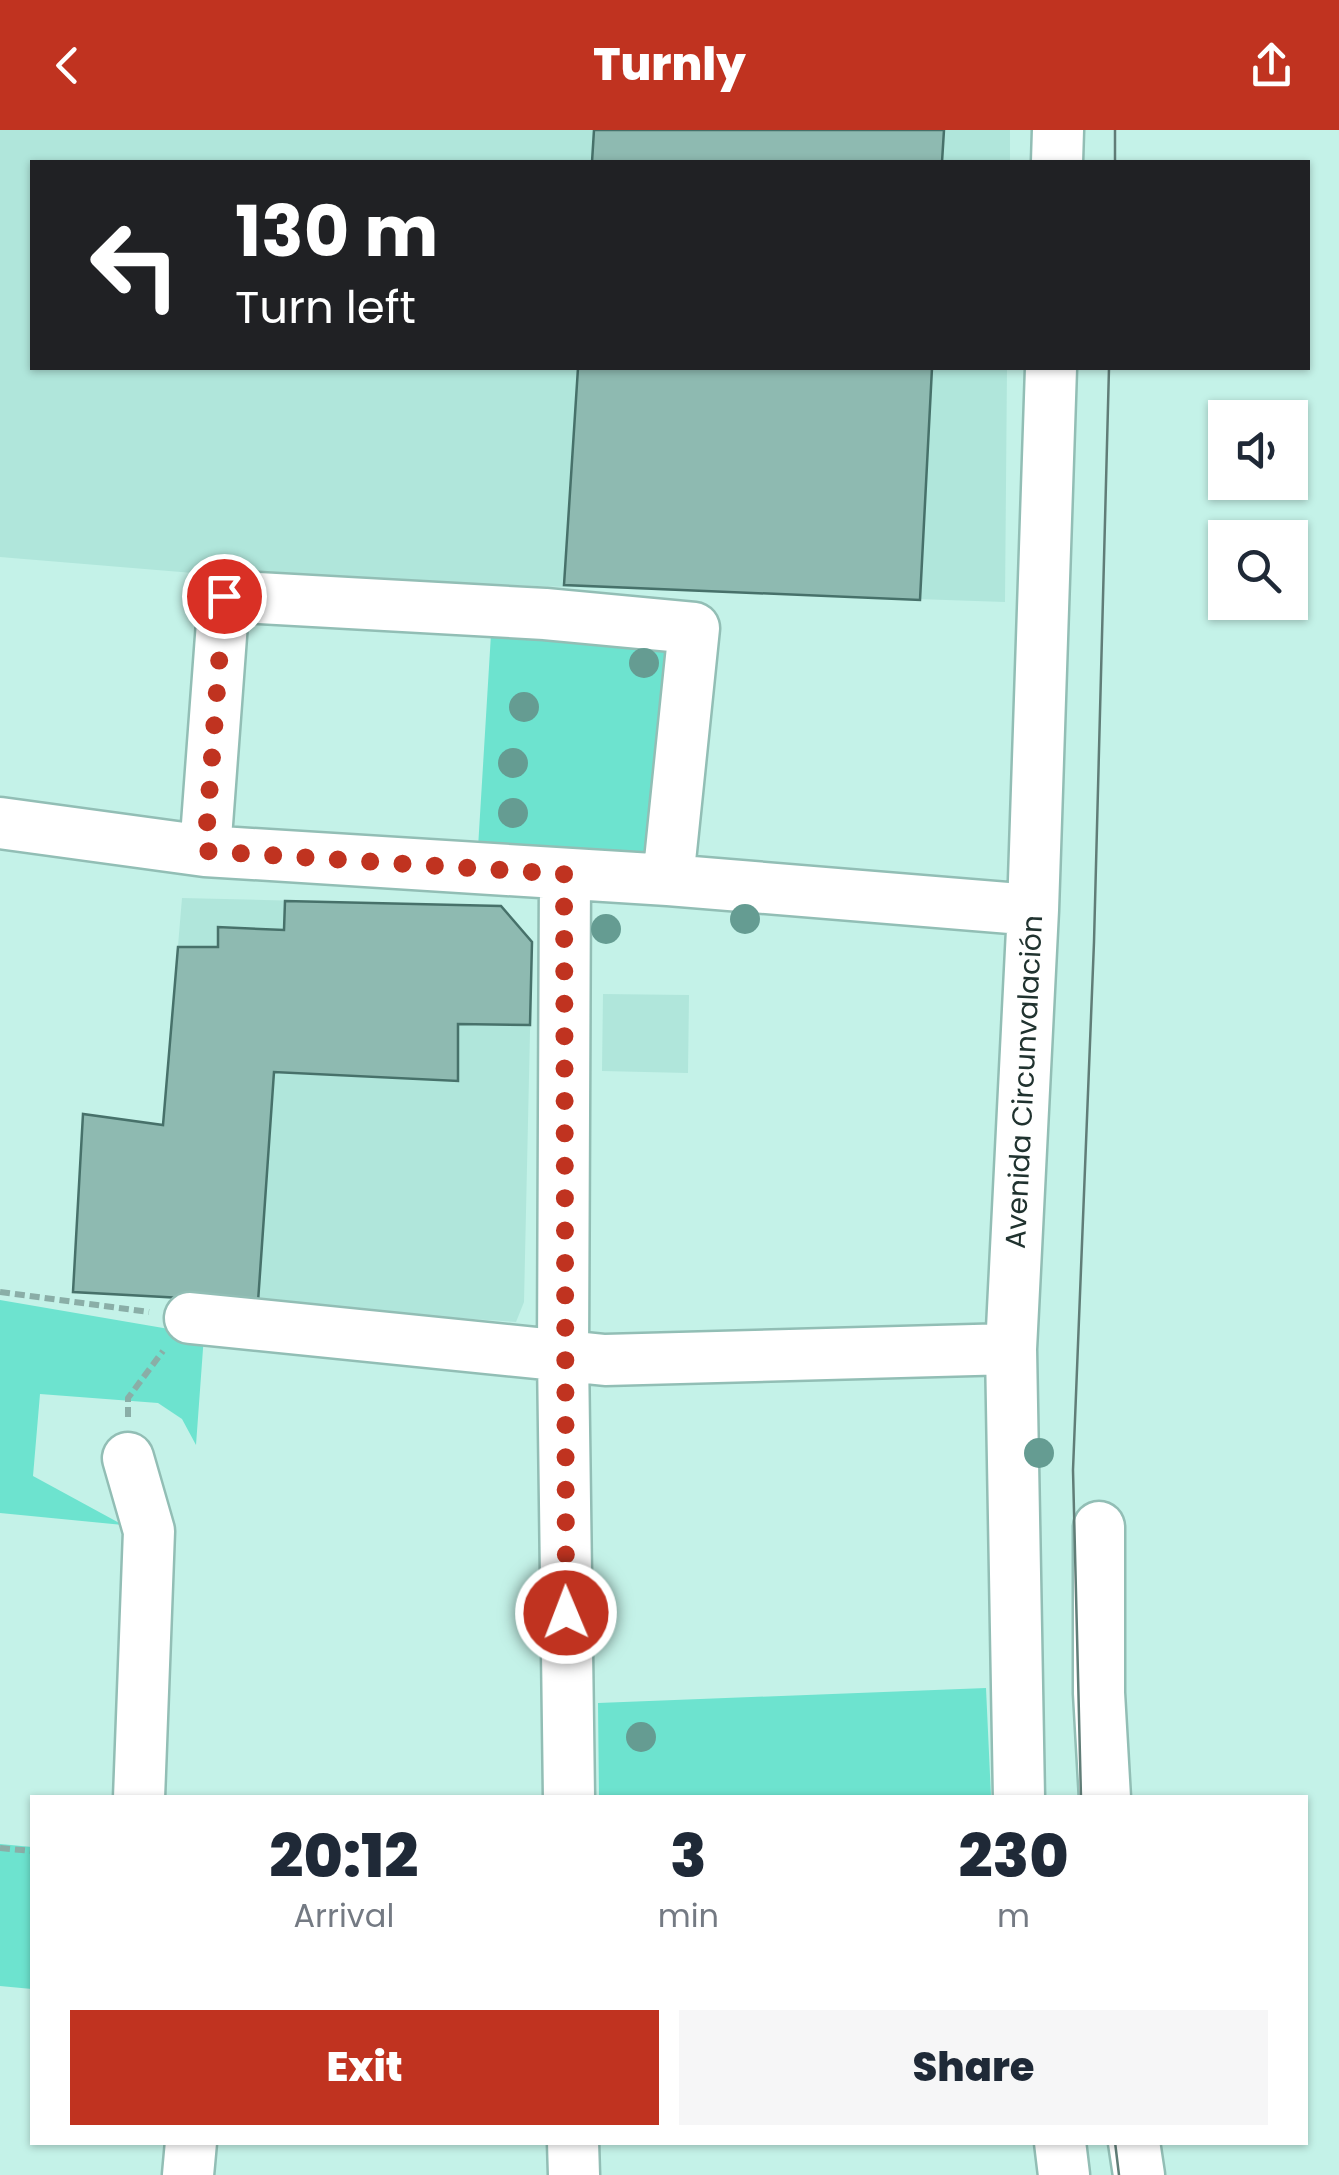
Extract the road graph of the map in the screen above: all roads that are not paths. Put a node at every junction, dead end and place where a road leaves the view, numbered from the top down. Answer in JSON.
{"nodes":[{"id":1,"x":1058,"y":130,"type":"edge"},
{"id":2,"x":1057,"y":160,"type":"edge"},
{"id":3,"x":1050,"y":370,"type":"edge"},
{"id":4,"x":0,"y":823,"type":"edge"},
{"id":5,"x":205,"y":851,"type":"junction"},
{"id":6,"x":564,"y":874,"type":"junction"},
{"id":7,"x":668,"y":880,"type":"junction"},
{"id":8,"x":1033,"y":910,"type":"junction"},
{"id":9,"x":190,"y":1318,"type":"road end"},
{"id":10,"x":1011,"y":1349,"type":"junction"},
{"id":11,"x":563,"y":1355,"type":"junction"},
{"id":12,"x":128,"y":1458,"type":"road end"},
{"id":13,"x":1099,"y":1528,"type":"dead end"},
{"id":14,"x":138,"y":1795,"type":"edge"},
{"id":15,"x":569,"y":1795,"type":"edge"},
{"id":16,"x":1020,"y":1795,"type":"edge"},
{"id":17,"x":1104,"y":1795,"type":"edge"},
{"id":18,"x":191,"y":2145,"type":"edge"},
{"id":19,"x":573,"y":2145,"type":"edge"},
{"id":20,"x":1060,"y":2145,"type":"edge"},
{"id":21,"x":1135,"y":2145,"type":"edge"},
{"id":22,"x":188,"y":2175,"type":"edge"},
{"id":23,"x":574,"y":2175,"type":"edge"},
{"id":24,"x":1064,"y":2175,"type":"edge"},
{"id":25,"x":1140,"y":2175,"type":"edge"}],
"edges":[{"from":1,"to":2,"type":"street"},
{"from":3,"to":8,"type":"street","name":"Avenida Circunvalación"},
{"from":4,"to":5,"type":"street"},
{"from":5,"to":6,"type":"street"},
{"from":5,"to":7,"type":"street"},
{"from":6,"to":7,"type":"street"},
{"from":6,"to":11,"type":"street"},
{"from":7,"to":8,"type":"street"},
{"from":8,"to":10,"type":"street","name":"Avenida Circunvalación"},
{"from":9,"to":11,"type":"street"},
{"from":10,"to":11,"type":"street"},
{"from":10,"to":16,"type":"street","name":"Avenida Circunvalación"},
{"from":11,"to":15,"type":"street"},
{"from":12,"to":14,"type":"street"},
{"from":13,"to":17,"type":"street"},
{"from":18,"to":22,"type":"street"},
{"from":19,"to":23,"type":"street"},
{"from":20,"to":24,"type":"street"},
{"from":21,"to":25,"type":"street"}]}
